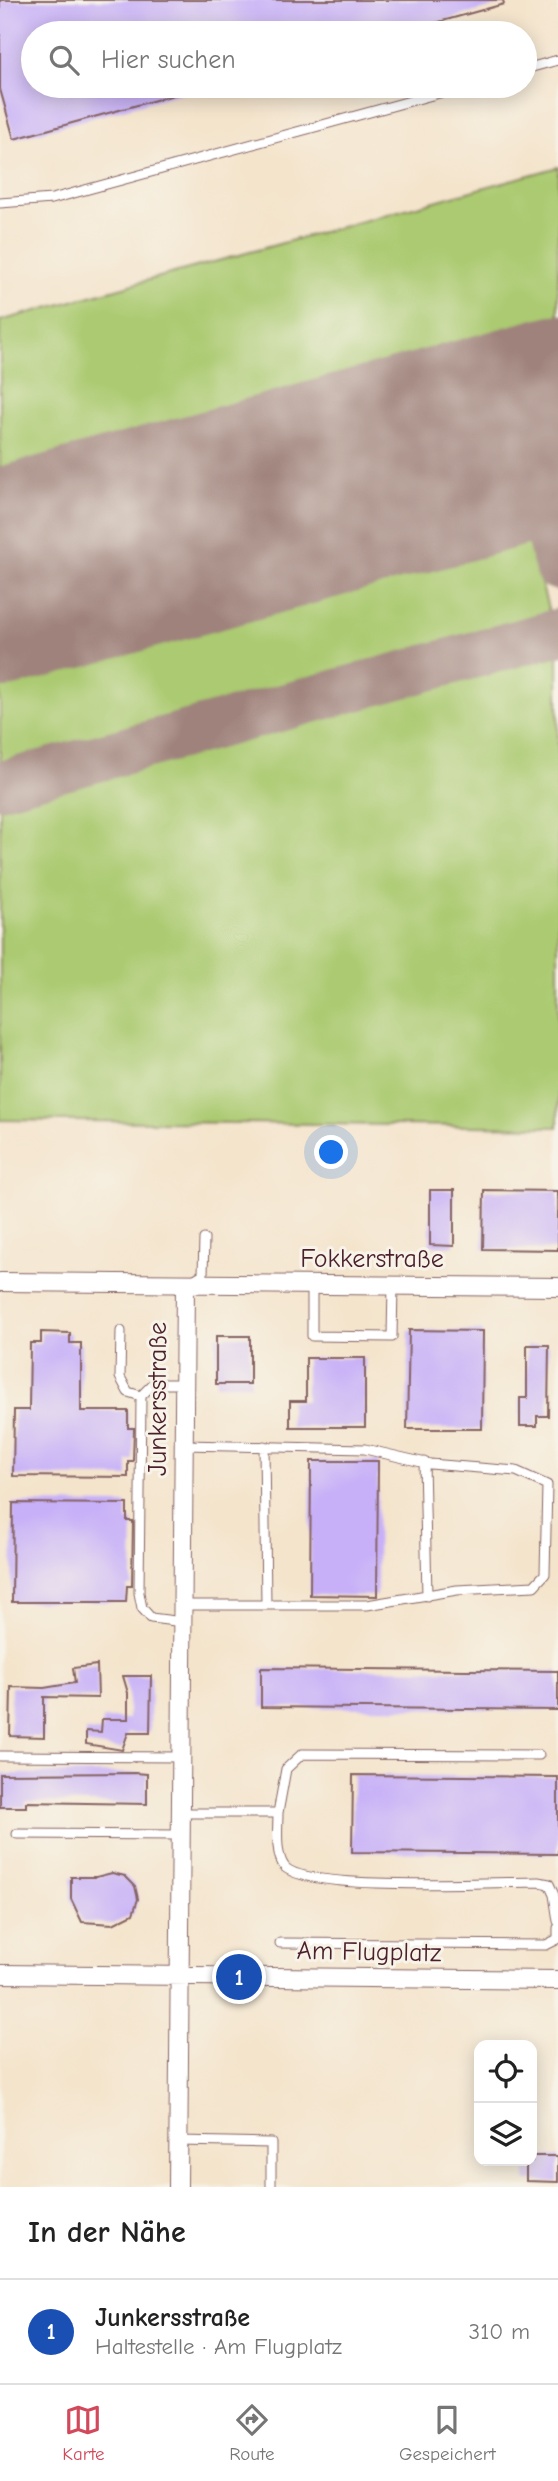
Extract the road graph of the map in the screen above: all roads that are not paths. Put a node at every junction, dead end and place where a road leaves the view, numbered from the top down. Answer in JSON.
{"nodes":[{"id":1,"x":558,"y":60,"type":"edge"},
{"id":2,"x":537,"y":66,"type":"edge"},
{"id":3,"x":421,"y":98,"type":"edge"},
{"id":4,"x":0,"y":203,"type":"edge"},
{"id":5,"x":204,"y":1238,"type":"dead end"},
{"id":6,"x":0,"y":1282,"type":"edge"},
{"id":7,"x":186,"y":1284,"type":"junction"},
{"id":8,"x":312,"y":1285,"type":"junction"},
{"id":9,"x":393,"y":1286,"type":"junction"},
{"id":10,"x":558,"y":1287,"type":"edge"},
{"id":11,"x":121,"y":1331,"type":"dead end"},
{"id":12,"x":185,"y":1384,"type":"junction"},
{"id":13,"x":141,"y":1396,"type":"junction"},
{"id":14,"x":184,"y":1446,"type":"junction"},
{"id":15,"x":264,"y":1446,"type":"junction"},
{"id":16,"x":424,"y":1462,"type":"junction"},
{"id":17,"x":427,"y":1596,"type":"junction"},
{"id":18,"x":266,"y":1605,"type":"junction"},
{"id":19,"x":183,"y":1613,"type":"junction"},
{"id":20,"x":540,"y":1755,"type":"dead end"},
{"id":21,"x":0,"y":1756,"type":"edge"},
{"id":22,"x":181,"y":1757,"type":"junction"},
{"id":23,"x":181,"y":1813,"type":"junction"},
{"id":24,"x":278,"y":1813,"type":"junction"},
{"id":25,"x":17,"y":1834,"type":"dead end"},
{"id":26,"x":181,"y":1835,"type":"junction"},
{"id":27,"x":558,"y":1921,"type":"edge"},
{"id":28,"x":558,"y":1928,"type":"edge"},
{"id":29,"x":279,"y":1944,"type":"dead end"},
{"id":30,"x":0,"y":1973,"type":"edge"},
{"id":31,"x":180,"y":1977,"type":"junction"},
{"id":32,"x":558,"y":1980,"type":"edge"},
{"id":33,"x":179,"y":2141,"type":"junction"},
{"id":34,"x":178,"y":2187,"type":"edge"},
{"id":35,"x":271,"y":2187,"type":"edge"}],
"edges":[{"from":1,"to":2,"type":"lane"},
{"from":3,"to":4,"type":"lane"},
{"from":5,"to":7,"type":"lane"},
{"from":6,"to":7,"type":"street","name":"Fokkerstraße"},
{"from":7,"to":8,"type":"street","name":"Fokkerstraße"},
{"from":7,"to":12,"type":"street","name":"Junkersstraße"},
{"from":8,"to":9,"type":"street","name":"Fokkerstraße"},
{"from":8,"to":9,"type":"lane"},
{"from":9,"to":10,"type":"street","name":"Fokkerstraße"},
{"from":11,"to":13,"type":"lane"},
{"from":12,"to":13,"type":"lane"},
{"from":12,"to":14,"type":"street","name":"Junkersstraße"},
{"from":13,"to":19,"type":"lane"},
{"from":14,"to":15,"type":"lane"},
{"from":14,"to":19,"type":"street","name":"Junkersstraße"},
{"from":15,"to":16,"type":"lane"},
{"from":15,"to":18,"type":"lane"},
{"from":16,"to":17,"type":"lane"},
{"from":16,"to":17,"type":"lane"},
{"from":17,"to":18,"type":"lane"},
{"from":18,"to":19,"type":"lane"},
{"from":19,"to":22,"type":"street","name":"Junkersstraße"},
{"from":20,"to":24,"type":"lane"},
{"from":21,"to":22,"type":"lane"},
{"from":22,"to":23,"type":"street","name":"Junkersstraße"},
{"from":23,"to":24,"type":"lane"},
{"from":23,"to":26,"type":"street","name":"Junkersstraße"},
{"from":24,"to":27,"type":"lane"},
{"from":25,"to":26,"type":"lane"},
{"from":26,"to":31,"type":"street","name":"Junkersstraße"},
{"from":28,"to":29,"type":"lane"},
{"from":30,"to":31,"type":"street","name":"Am Flugplatz"},
{"from":31,"to":32,"type":"street","name":"Am Flugplatz"},
{"from":31,"to":33,"type":"street","name":"Junkersstraße"},
{"from":33,"to":34,"type":"street","name":"Junkersstraße"},
{"from":33,"to":35,"type":"lane"}]}
